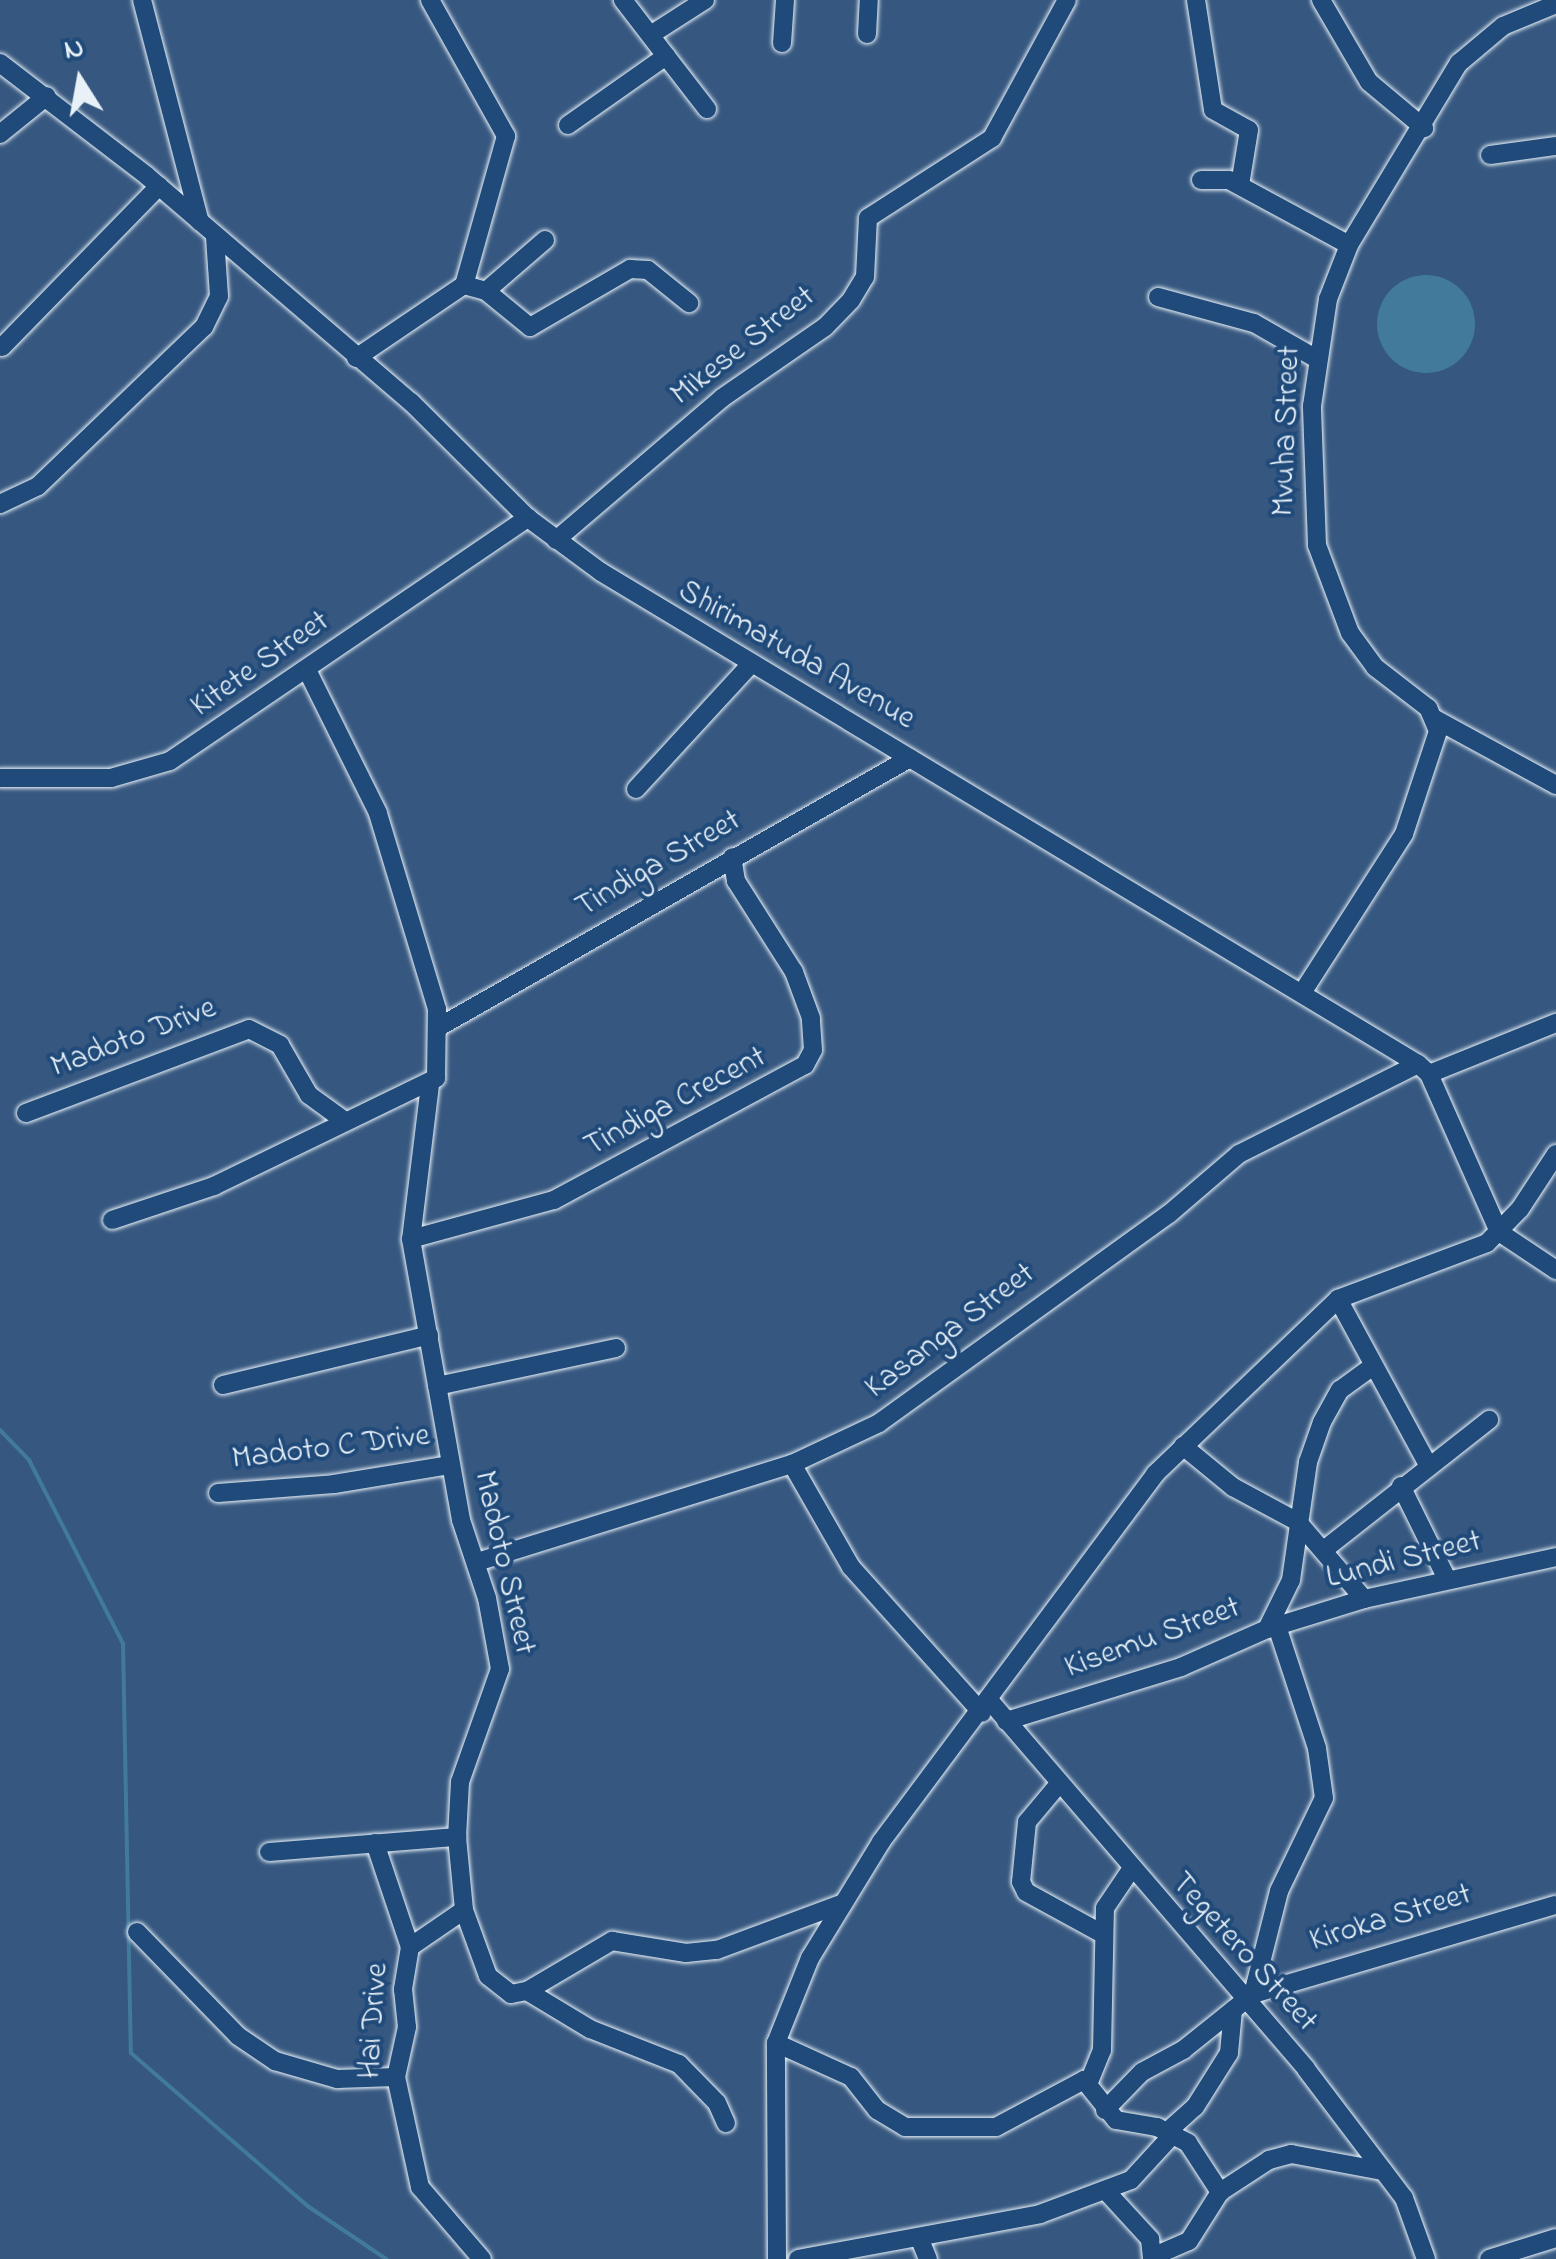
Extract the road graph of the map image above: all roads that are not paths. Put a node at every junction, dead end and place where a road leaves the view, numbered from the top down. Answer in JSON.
{"nodes":[{"id":1,"x":142,"y":0,"type":"edge"},
{"id":2,"x":430,"y":0,"type":"edge"},
{"id":3,"x":623,"y":0,"type":"edge"},
{"id":4,"x":705,"y":0,"type":"edge"},
{"id":5,"x":784,"y":0,"type":"edge"},
{"id":6,"x":868,"y":0,"type":"edge"},
{"id":7,"x":1067,"y":0,"type":"edge"},
{"id":8,"x":1196,"y":0,"type":"edge"},
{"id":9,"x":1320,"y":0,"type":"edge"},
{"id":10,"x":1556,"y":4,"type":"edge"},
{"id":11,"x":652,"y":34,"type":"junction"},
{"id":12,"x":867,"y":34,"type":"dead end"},
{"id":13,"x":782,"y":43,"type":"dead end"},
{"id":14,"x":666,"y":56,"type":"junction"},
{"id":15,"x":0,"y":63,"type":"edge"},
{"id":16,"x":46,"y":96,"type":"junction"},
{"id":17,"x":707,"y":110,"type":"dead end"},
{"id":18,"x":568,"y":124,"type":"dead end"},
{"id":19,"x":1424,"y":128,"type":"junction"},
{"id":20,"x":0,"y":134,"type":"edge"},
{"id":21,"x":1556,"y":146,"type":"edge"},
{"id":22,"x":1490,"y":154,"type":"dead end"},
{"id":23,"x":1201,"y":180,"type":"dead end"},
{"id":24,"x":1240,"y":185,"type":"junction"},
{"id":25,"x":159,"y":186,"type":"junction"},
{"id":26,"x":200,"y":222,"type":"junction"},
{"id":27,"x":215,"y":238,"type":"junction"},
{"id":28,"x":546,"y":240,"type":"dead end"},
{"id":29,"x":1348,"y":245,"type":"junction"},
{"id":30,"x":464,"y":284,"type":"junction"},
{"id":31,"x":486,"y":291,"type":"junction"},
{"id":32,"x":1158,"y":298,"type":"dead end"},
{"id":33,"x":688,"y":302,"type":"dead end"},
{"id":34,"x":2,"y":347,"type":"edge"},
{"id":35,"x":356,"y":358,"type":"junction"},
{"id":36,"x":1315,"y":358,"type":"junction"},
{"id":37,"x":0,"y":504,"type":"edge"},
{"id":38,"x":528,"y":518,"type":"junction"},
{"id":39,"x":556,"y":540,"type":"junction"},
{"id":40,"x":748,"y":666,"type":"junction"},
{"id":41,"x":307,"y":670,"type":"junction"},
{"id":42,"x":1435,"y":719,"type":"junction"},
{"id":43,"x":910,"y":758,"type":"junction"},
{"id":44,"x":0,"y":778,"type":"edge"},
{"id":45,"x":1556,"y":786,"type":"edge"},
{"id":46,"x":636,"y":789,"type":"dead end"},
{"id":47,"x":732,"y":858,"type":"junction"},
{"id":48,"x":1302,"y":993,"type":"junction"},
{"id":49,"x":1556,"y":1022,"type":"edge"},
{"id":50,"x":439,"y":1027,"type":"junction"},
{"id":51,"x":1423,"y":1069,"type":"junction"},
{"id":52,"x":430,"y":1085,"type":"junction"},
{"id":53,"x":26,"y":1113,"type":"dead end"},
{"id":54,"x":342,"y":1118,"type":"junction"},
{"id":55,"x":1556,"y":1154,"type":"edge"},
{"id":56,"x":112,"y":1220,"type":"dead end"},
{"id":57,"x":1499,"y":1232,"type":"junction"},
{"id":58,"x":411,"y":1239,"type":"junction"},
{"id":59,"x":1556,"y":1270,"type":"edge"},
{"id":60,"x":1338,"y":1299,"type":"junction"},
{"id":61,"x":429,"y":1335,"type":"junction"},
{"id":62,"x":616,"y":1348,"type":"dead end"},
{"id":63,"x":1373,"y":1366,"type":"junction"},
{"id":64,"x":223,"y":1385,"type":"dead end"},
{"id":65,"x":436,"y":1386,"type":"junction"},
{"id":66,"x":1488,"y":1420,"type":"dead end"},
{"id":67,"x":1183,"y":1446,"type":"junction"},
{"id":68,"x":792,"y":1464,"type":"junction"},
{"id":69,"x":450,"y":1465,"type":"junction"},
{"id":70,"x":1428,"y":1465,"type":"junction"},
{"id":71,"x":1400,"y":1486,"type":"junction"},
{"id":72,"x":218,"y":1492,"type":"dead end"},
{"id":73,"x":1298,"y":1522,"type":"junction"},
{"id":74,"x":1325,"y":1549,"type":"junction"},
{"id":75,"x":1556,"y":1557,"type":"edge"},
{"id":76,"x":477,"y":1562,"type":"junction"},
{"id":77,"x":1446,"y":1580,"type":"junction"},
{"id":78,"x":1364,"y":1598,"type":"junction"},
{"id":79,"x":1272,"y":1627,"type":"junction"},
{"id":80,"x":986,"y":1707,"type":"junction"},
{"id":81,"x":1006,"y":1721,"type":"junction"},
{"id":82,"x":1058,"y":1785,"type":"junction"},
{"id":83,"x":457,"y":1837,"type":"junction"},
{"id":84,"x":375,"y":1844,"type":"junction"},
{"id":85,"x":269,"y":1852,"type":"dead end"},
{"id":86,"x":1130,"y":1871,"type":"junction"},
{"id":87,"x":841,"y":1904,"type":"junction"},
{"id":88,"x":1556,"y":1904,"type":"edge"},
{"id":89,"x":464,"y":1910,"type":"junction"},
{"id":90,"x":137,"y":1932,"type":"dead end"},
{"id":91,"x":1101,"y":1934,"type":"junction"},
{"id":92,"x":410,"y":1947,"type":"junction"},
{"id":93,"x":527,"y":1991,"type":"junction"},
{"id":94,"x":1243,"y":2001,"type":"junction"},
{"id":95,"x":776,"y":2043,"type":"junction"},
{"id":96,"x":396,"y":2077,"type":"junction"},
{"id":97,"x":1089,"y":2082,"type":"junction"},
{"id":98,"x":1105,"y":2110,"type":"junction"},
{"id":99,"x":726,"y":2123,"type":"dead end"},
{"id":100,"x":1171,"y":2132,"type":"junction"},
{"id":101,"x":1383,"y":2170,"type":"junction"},
{"id":102,"x":1106,"y":2190,"type":"junction"},
{"id":103,"x":1220,"y":2192,"type":"junction"},
{"id":104,"x":918,"y":2237,"type":"junction"},
{"id":105,"x":1556,"y":2238,"type":"edge"},
{"id":106,"x":1152,"y":2258,"type":"edge"},
{"id":107,"x":482,"y":2259,"type":"edge"},
{"id":108,"x":777,"y":2259,"type":"edge"},
{"id":109,"x":798,"y":2259,"type":"edge"},
{"id":110,"x":928,"y":2259,"type":"edge"},
{"id":111,"x":1426,"y":2259,"type":"edge"},
{"id":112,"x":1490,"y":2259,"type":"edge"}],
"edges":[{"from":1,"to":26,"type":"street"},
{"from":2,"to":30,"type":"street"},
{"from":3,"to":11,"type":"street"},
{"from":4,"to":11,"type":"street"},
{"from":5,"to":13,"type":"street"},
{"from":6,"to":12,"type":"street"},
{"from":7,"to":39,"type":"street","name":"Mikese Street"},
{"from":8,"to":24,"type":"street"},
{"from":9,"to":19,"type":"street"},
{"from":10,"to":19,"type":"street","name":"Mvuha Street"},
{"from":11,"to":14,"type":"street"},
{"from":14,"to":17,"type":"street"},
{"from":14,"to":18,"type":"street"},
{"from":15,"to":16,"type":"street","name":"Shirimatuda Avenue"},
{"from":16,"to":20,"type":"street"},
{"from":16,"to":25,"type":"street","name":"Shirimatuda Avenue"},
{"from":19,"to":29,"type":"street","name":"Mvuha Street"},
{"from":21,"to":22,"type":"street"},
{"from":23,"to":24,"type":"street"},
{"from":24,"to":29,"type":"street"},
{"from":25,"to":26,"type":"street","name":"Shirimatuda Avenue"},
{"from":25,"to":34,"type":"street"},
{"from":26,"to":27,"type":"street","name":"Shirimatuda Avenue"},
{"from":27,"to":35,"type":"street","name":"Shirimatuda Avenue"},
{"from":27,"to":37,"type":"street"},
{"from":28,"to":31,"type":"street"},
{"from":29,"to":36,"type":"street","name":"Mvuha Street"},
{"from":30,"to":31,"type":"street"},
{"from":30,"to":35,"type":"street"},
{"from":31,"to":33,"type":"street"},
{"from":32,"to":36,"type":"street"},
{"from":35,"to":38,"type":"street","name":"Shirimatuda Avenue"},
{"from":36,"to":42,"type":"street","name":"Mvuha Street"},
{"from":38,"to":39,"type":"street","name":"Shirimatuda Avenue"},
{"from":38,"to":41,"type":"street","name":"Kitete Street"},
{"from":39,"to":40,"type":"street","name":"Shirimatuda Avenue"},
{"from":40,"to":43,"type":"street","name":"Shirimatuda Avenue"},
{"from":40,"to":46,"type":"street"},
{"from":41,"to":44,"type":"street","name":"Kitete Street"},
{"from":41,"to":50,"type":"street"},
{"from":42,"to":45,"type":"street","name":"Mvuha Street"},
{"from":42,"to":48,"type":"street"},
{"from":43,"to":47,"type":"street","name":"Tindiga Street"},
{"from":43,"to":48,"type":"street","name":"Shirimatuda Avenue"},
{"from":47,"to":50,"type":"street","name":"Tindiga Street"},
{"from":47,"to":58,"type":"street","name":"Tindiga Crecent"},
{"from":48,"to":51,"type":"street","name":"Shirimatuda Avenue"},
{"from":49,"to":51,"type":"street","name":"Kasanga Street"},
{"from":50,"to":52,"type":"street"},
{"from":51,"to":57,"type":"street"},
{"from":51,"to":68,"type":"street","name":"Kasanga Street"},
{"from":52,"to":54,"type":"street"},
{"from":52,"to":58,"type":"street","name":"Madoto Street"},
{"from":53,"to":54,"type":"street","name":"Madoto Drive"},
{"from":54,"to":56,"type":"street"},
{"from":55,"to":57,"type":"street"},
{"from":57,"to":59,"type":"street"},
{"from":57,"to":60,"type":"street"},
{"from":58,"to":61,"type":"street","name":"Madoto Street"},
{"from":60,"to":63,"type":"street"},
{"from":60,"to":67,"type":"street"},
{"from":61,"to":64,"type":"street"},
{"from":61,"to":65,"type":"street","name":"Madoto Street"},
{"from":62,"to":65,"type":"street"},
{"from":63,"to":70,"type":"street"},
{"from":63,"to":73,"type":"street","name":"Kisemu Street"},
{"from":65,"to":69,"type":"street","name":"Madoto Street"},
{"from":66,"to":70,"type":"street"},
{"from":67,"to":73,"type":"street"},
{"from":67,"to":80,"type":"street"},
{"from":68,"to":76,"type":"street","name":"Kasanga Street"},
{"from":68,"to":80,"type":"street","name":"Tegetero Street"},
{"from":69,"to":72,"type":"street","name":"Madoto C Drive"},
{"from":69,"to":76,"type":"street","name":"Madoto Street"},
{"from":70,"to":71,"type":"street"},
{"from":71,"to":74,"type":"street"},
{"from":71,"to":77,"type":"street"},
{"from":73,"to":74,"type":"street"},
{"from":73,"to":79,"type":"street","name":"Kisemu Street"},
{"from":74,"to":78,"type":"street"},
{"from":75,"to":77,"type":"street","name":"Lundi Street"},
{"from":76,"to":83,"type":"street","name":"Madoto Street"},
{"from":77,"to":78,"type":"street","name":"Lundi Street"},
{"from":78,"to":79,"type":"street","name":"Lundi Street"},
{"from":79,"to":81,"type":"street","name":"Kisemu Street"},
{"from":79,"to":94,"type":"street"},
{"from":80,"to":81,"type":"street","name":"Tegetero Street"},
{"from":80,"to":87,"type":"street"},
{"from":81,"to":82,"type":"street","name":"Tegetero Street"},
{"from":82,"to":86,"type":"street","name":"Tegetero Street"},
{"from":82,"to":91,"type":"street"},
{"from":83,"to":84,"type":"street"},
{"from":83,"to":89,"type":"street","name":"Madoto Street"},
{"from":84,"to":85,"type":"street"},
{"from":84,"to":92,"type":"street"},
{"from":86,"to":91,"type":"street"},
{"from":86,"to":94,"type":"street","name":"Tegetero Street"},
{"from":87,"to":93,"type":"street"},
{"from":87,"to":95,"type":"street"},
{"from":88,"to":94,"type":"street","name":"Kiroka Street"},
{"from":89,"to":92,"type":"street","name":"Hai Drive"},
{"from":89,"to":93,"type":"street","name":"Madoto Street"},
{"from":90,"to":96,"type":"street"},
{"from":91,"to":97,"type":"street"},
{"from":92,"to":96,"type":"street","name":"Hai Drive"},
{"from":93,"to":99,"type":"street","name":"Madoto Street"},
{"from":94,"to":98,"type":"street","name":"Kiroka Street"},
{"from":94,"to":100,"type":"street"},
{"from":94,"to":101,"type":"street","name":"Tegetero Street"},
{"from":95,"to":97,"type":"street"},
{"from":95,"to":108,"type":"street"},
{"from":96,"to":107,"type":"street","name":"Hai Drive"},
{"from":97,"to":98,"type":"street"},
{"from":98,"to":100,"type":"street"},
{"from":100,"to":102,"type":"street"},
{"from":100,"to":103,"type":"street"},
{"from":101,"to":103,"type":"street"},
{"from":101,"to":111,"type":"street","name":"Tegetero Street"},
{"from":102,"to":104,"type":"street"},
{"from":102,"to":106,"type":"street"},
{"from":103,"to":106,"type":"street"},
{"from":104,"to":109,"type":"street"},
{"from":104,"to":110,"type":"street"},
{"from":105,"to":112,"type":"street"}]}
